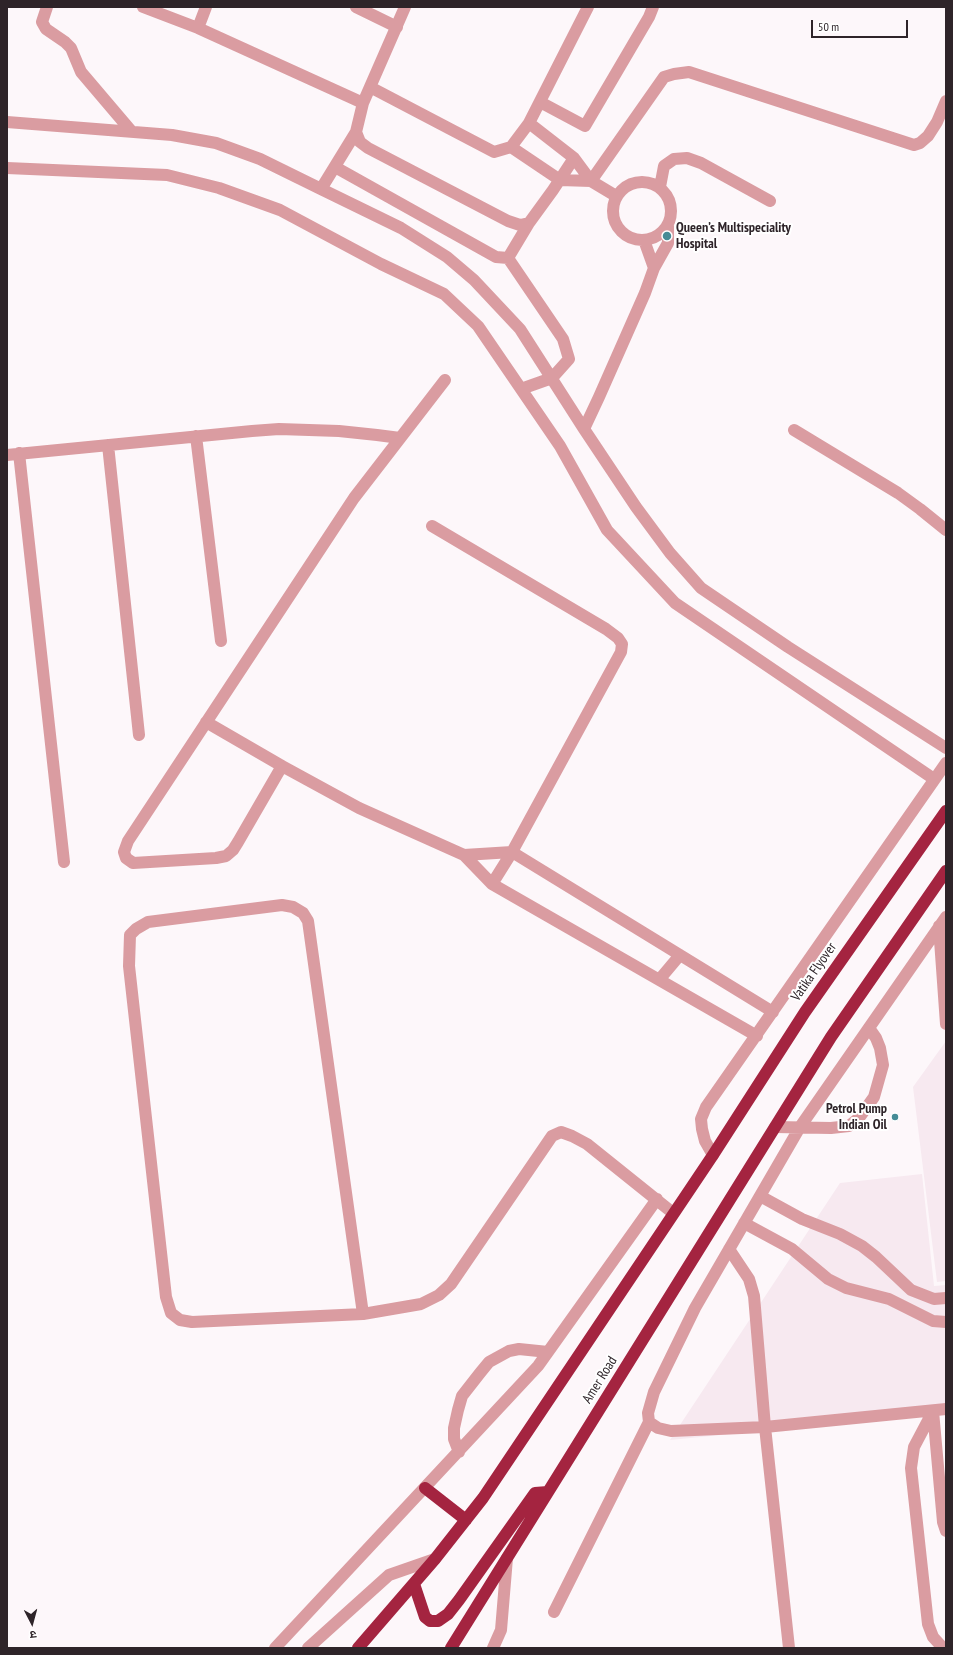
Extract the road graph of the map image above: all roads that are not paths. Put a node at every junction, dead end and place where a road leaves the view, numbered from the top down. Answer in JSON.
{"nodes":[{"id":1,"x":47,"y":7,"type":"edge"},
{"id":2,"x":143,"y":7,"type":"edge"},
{"id":3,"x":206,"y":7,"type":"edge"},
{"id":4,"x":356,"y":7,"type":"edge"},
{"id":5,"x":405,"y":7,"type":"edge"},
{"id":6,"x":588,"y":7,"type":"edge"},
{"id":7,"x":654,"y":7,"type":"edge"},
{"id":8,"x":397,"y":27,"type":"junction"},
{"id":9,"x":198,"y":28,"type":"junction"},
{"id":10,"x":370,"y":87,"type":"junction"},
{"id":11,"x":540,"y":102,"type":"junction"},
{"id":12,"x":946,"y":102,"type":"edge"},
{"id":13,"x":363,"y":103,"type":"junction"},
{"id":14,"x":7,"y":122,"type":"edge"},
{"id":15,"x":529,"y":123,"type":"junction"},
{"id":16,"x":132,"y":132,"type":"junction"},
{"id":17,"x":356,"y":132,"type":"junction"},
{"id":18,"x":511,"y":147,"type":"junction"},
{"id":19,"x":574,"y":158,"type":"junction"},
{"id":20,"x":335,"y":167,"type":"junction"},
{"id":21,"x":7,"y":168,"type":"edge"},
{"id":22,"x":560,"y":180,"type":"junction"},
{"id":23,"x":591,"y":181,"type":"junction"},
{"id":24,"x":660,"y":188,"type":"junction"},
{"id":25,"x":321,"y":189,"type":"junction"},
{"id":26,"x":616,"y":196,"type":"junction"},
{"id":27,"x":770,"y":201,"type":"dead end"},
{"id":28,"x":529,"y":223,"type":"junction"},
{"id":29,"x":668,"y":226,"type":"junction"},
{"id":30,"x":644,"y":240,"type":"junction"},
{"id":31,"x":508,"y":258,"type":"junction"},
{"id":32,"x":654,"y":268,"type":"junction"},
{"id":33,"x":552,"y":378,"type":"junction"},
{"id":34,"x":445,"y":380,"type":"dead end"},
{"id":35,"x":521,"y":389,"type":"junction"},
{"id":36,"x":584,"y":429,"type":"junction"},
{"id":37,"x":794,"y":430,"type":"dead end"},
{"id":38,"x":196,"y":436,"type":"junction"},
{"id":39,"x":400,"y":438,"type":"junction"},
{"id":40,"x":108,"y":445,"type":"junction"},
{"id":41,"x":20,"y":453,"type":"junction"},
{"id":42,"x":7,"y":455,"type":"edge"},
{"id":43,"x":432,"y":526,"type":"dead end"},
{"id":44,"x":946,"y":530,"type":"edge"},
{"id":45,"x":220,"y":641,"type":"dead end"},
{"id":46,"x":206,"y":722,"type":"junction"},
{"id":47,"x":139,"y":735,"type":"dead end"},
{"id":48,"x":946,"y":748,"type":"edge"},
{"id":49,"x":946,"y":762,"type":"edge"},
{"id":50,"x":282,"y":766,"type":"junction"},
{"id":51,"x":934,"y":779,"type":"junction"},
{"id":52,"x":946,"y":811,"type":"edge"},
{"id":53,"x":512,"y":852,"type":"junction"},
{"id":54,"x":464,"y":855,"type":"junction"},
{"id":55,"x":64,"y":862,"type":"dead end"},
{"id":56,"x":946,"y":871,"type":"edge"},
{"id":57,"x":492,"y":884,"type":"junction"},
{"id":58,"x":943,"y":921,"type":"edge"},
{"id":59,"x":680,"y":954,"type":"junction"},
{"id":60,"x":659,"y":980,"type":"junction"},
{"id":61,"x":773,"y":1012,"type":"junction"},
{"id":62,"x":946,"y":1024,"type":"edge"},
{"id":63,"x":869,"y":1028,"type":"junction"},
{"id":64,"x":756,"y":1036,"type":"junction"},
{"id":65,"x":775,"y":1127,"type":"junction"},
{"id":66,"x":800,"y":1127,"type":"junction"},
{"id":67,"x":713,"y":1155,"type":"junction"},
{"id":68,"x":760,"y":1196,"type":"junction"},
{"id":69,"x":657,"y":1200,"type":"junction"},
{"id":70,"x":674,"y":1212,"type":"junction"},
{"id":71,"x":744,"y":1223,"type":"junction"},
{"id":72,"x":730,"y":1248,"type":"junction"},
{"id":73,"x":946,"y":1298,"type":"edge"},
{"id":74,"x":363,"y":1314,"type":"junction"},
{"id":75,"x":946,"y":1322,"type":"edge"},
{"id":76,"x":548,"y":1352,"type":"junction"},
{"id":77,"x":946,"y":1409,"type":"edge"},
{"id":78,"x":933,"y":1412,"type":"junction"},
{"id":79,"x":649,"y":1422,"type":"junction"},
{"id":80,"x":765,"y":1427,"type":"junction"},
{"id":81,"x":459,"y":1452,"type":"junction"},
{"id":82,"x":425,"y":1488,"type":"junction"},
{"id":83,"x":548,"y":1492,"type":"junction"},
{"id":84,"x":466,"y":1520,"type":"junction"},
{"id":85,"x":946,"y":1531,"type":"edge"},
{"id":86,"x":507,"y":1558,"type":"junction"},
{"id":87,"x":435,"y":1559,"type":"junction"},
{"id":88,"x":414,"y":1584,"type":"junction"},
{"id":89,"x":554,"y":1612,"type":"dead end"},
{"id":90,"x":275,"y":1648,"type":"edge"},
{"id":91,"x":308,"y":1648,"type":"edge"},
{"id":92,"x":358,"y":1648,"type":"edge"},
{"id":93,"x":451,"y":1648,"type":"edge"},
{"id":94,"x":492,"y":1648,"type":"edge"},
{"id":95,"x":789,"y":1648,"type":"edge"},
{"id":96,"x":943,"y":1648,"type":"edge"}],
"edges":[{"from":1,"to":16,"type":"street"},
{"from":2,"to":9,"type":"street"},
{"from":3,"to":9,"type":"street"},
{"from":4,"to":8,"type":"street"},
{"from":5,"to":8,"type":"street"},
{"from":6,"to":11,"type":"street"},
{"from":7,"to":11,"type":"street"},
{"from":8,"to":10,"type":"street"},
{"from":9,"to":13,"type":"street"},
{"from":10,"to":13,"type":"street"},
{"from":10,"to":18,"type":"street"},
{"from":11,"to":15,"type":"street"},
{"from":12,"to":23,"type":"street"},
{"from":13,"to":17,"type":"street"},
{"from":14,"to":16,"type":"street"},
{"from":15,"to":18,"type":"street"},
{"from":15,"to":19,"type":"street"},
{"from":16,"to":25,"type":"street"},
{"from":17,"to":20,"type":"street"},
{"from":17,"to":28,"type":"street"},
{"from":18,"to":22,"type":"street"},
{"from":19,"to":22,"type":"street"},
{"from":19,"to":23,"type":"street"},
{"from":20,"to":25,"type":"street"},
{"from":20,"to":31,"type":"street"},
{"from":21,"to":35,"type":"street"},
{"from":22,"to":23,"type":"street"},
{"from":22,"to":28,"type":"street"},
{"from":23,"to":26,"type":"street"},
{"from":24,"to":26,"type":"street"},
{"from":24,"to":27,"type":"street"},
{"from":24,"to":29,"type":"street"},
{"from":25,"to":33,"type":"street"},
{"from":26,"to":30,"type":"street"},
{"from":28,"to":31,"type":"street"},
{"from":29,"to":30,"type":"street"},
{"from":29,"to":32,"type":"street"},
{"from":30,"to":32,"type":"street"},
{"from":31,"to":33,"type":"street"},
{"from":32,"to":36,"type":"street"},
{"from":33,"to":35,"type":"street"},
{"from":33,"to":36,"type":"street"},
{"from":34,"to":39,"type":"street"},
{"from":35,"to":51,"type":"street"},
{"from":36,"to":48,"type":"street"},
{"from":37,"to":44,"type":"street"},
{"from":38,"to":39,"type":"street"},
{"from":38,"to":40,"type":"street"},
{"from":38,"to":45,"type":"street"},
{"from":39,"to":46,"type":"street"},
{"from":40,"to":41,"type":"street"},
{"from":40,"to":47,"type":"street"},
{"from":41,"to":42,"type":"street"},
{"from":41,"to":55,"type":"street"},
{"from":43,"to":53,"type":"street"},
{"from":46,"to":50,"type":"street"},
{"from":46,"to":50,"type":"street"},
{"from":49,"to":51,"type":"street"},
{"from":50,"to":54,"type":"street"},
{"from":51,"to":61,"type":"street"},
{"from":52,"to":67,"type":"highway","name":"Vatika Flyover"},
{"from":53,"to":54,"type":"street"},
{"from":53,"to":57,"type":"street"},
{"from":53,"to":59,"type":"street"},
{"from":54,"to":57,"type":"street"},
{"from":56,"to":65,"type":"highway"},
{"from":57,"to":60,"type":"street"},
{"from":58,"to":62,"type":"street"},
{"from":58,"to":63,"type":"street"},
{"from":59,"to":60,"type":"street"},
{"from":59,"to":61,"type":"street"},
{"from":60,"to":64,"type":"street"},
{"from":61,"to":64,"type":"street"},
{"from":63,"to":66,"type":"street"},
{"from":63,"to":66,"type":"street"},
{"from":64,"to":67,"type":"street"},
{"from":65,"to":66,"type":"street"},
{"from":65,"to":83,"type":"highway","name":"Amer Road"},
{"from":66,"to":68,"type":"street"},
{"from":67,"to":70,"type":"highway","name":"Vatika Flyover"},
{"from":68,"to":71,"type":"street"},
{"from":68,"to":73,"type":"street"},
{"from":69,"to":70,"type":"street"},
{"from":69,"to":74,"type":"street"},
{"from":69,"to":76,"type":"street"},
{"from":70,"to":84,"type":"highway","name":"Vatika Flyover"},
{"from":71,"to":72,"type":"street"},
{"from":71,"to":75,"type":"street"},
{"from":72,"to":79,"type":"street"},
{"from":72,"to":80,"type":"street"},
{"from":74,"to":74,"type":"street"},
{"from":76,"to":81,"type":"street"},
{"from":76,"to":81,"type":"street"},
{"from":77,"to":78,"type":"street"},
{"from":78,"to":80,"type":"street"},
{"from":78,"to":85,"type":"street"},
{"from":78,"to":96,"type":"street"},
{"from":79,"to":80,"type":"street"},
{"from":79,"to":89,"type":"street"},
{"from":80,"to":95,"type":"street"},
{"from":81,"to":82,"type":"street"},
{"from":82,"to":84,"type":"highway"},
{"from":82,"to":90,"type":"street"},
{"from":83,"to":86,"type":"highway","name":"Amer Road"},
{"from":83,"to":88,"type":"highway"},
{"from":84,"to":87,"type":"highway","name":"Vatika Flyover"},
{"from":86,"to":93,"type":"highway","name":"Amer Road"},
{"from":86,"to":94,"type":"street"},
{"from":87,"to":88,"type":"highway","name":"Vatika Flyover"},
{"from":87,"to":91,"type":"street"},
{"from":88,"to":92,"type":"highway","name":"Vatika Flyover"}]}
